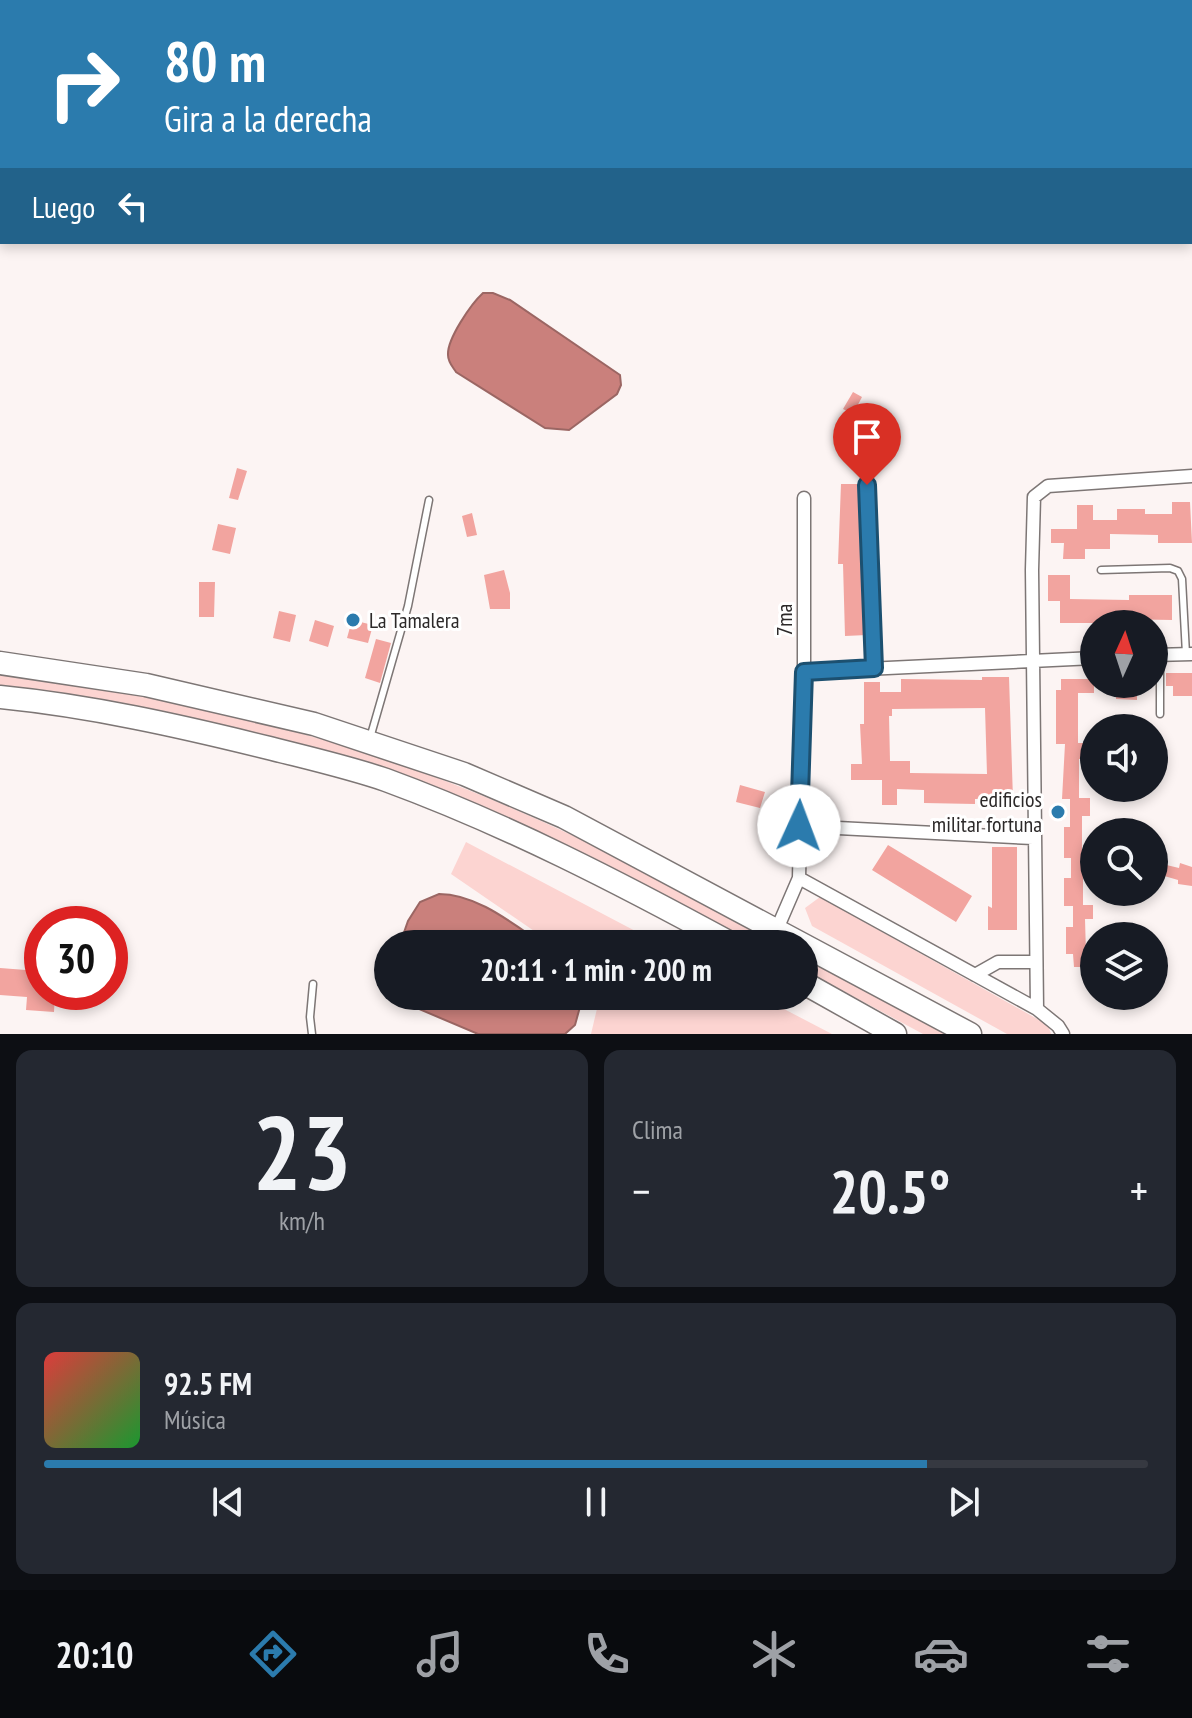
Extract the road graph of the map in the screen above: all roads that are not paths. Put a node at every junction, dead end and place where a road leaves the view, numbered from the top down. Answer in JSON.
{"nodes":[{"id":1,"x":1192,"y":476,"type":"edge"},
{"id":2,"x":867,"y":485,"type":"dead end"},
{"id":3,"x":804,"y":498,"type":"dead end"},
{"id":4,"x":429,"y":500,"type":"dead end"},
{"id":5,"x":1101,"y":570,"type":"dead end"},
{"id":6,"x":1189,"y":654,"type":"edge"},
{"id":7,"x":1168,"y":655,"type":"edge"},
{"id":8,"x":1080,"y":659,"type":"edge"},
{"id":9,"x":1033,"y":661,"type":"junction"},
{"id":10,"x":0,"y":663,"type":"edge"},
{"id":11,"x":874,"y":668,"type":"junction"},
{"id":12,"x":804,"y":672,"type":"junction"},
{"id":13,"x":0,"y":697,"type":"edge"},
{"id":14,"x":1159,"y":698,"type":"edge"},
{"id":15,"x":1160,"y":714,"type":"dead end"},
{"id":16,"x":369,"y":741,"type":"junction"},
{"id":17,"x":799,"y":826,"type":"junction"},
{"id":18,"x":1033,"y":838,"type":"junction"},
{"id":19,"x":799,"y":878,"type":"junction"},
{"id":20,"x":777,"y":929,"type":"junction"},
{"id":21,"x":706,"y":930,"type":"edge"},
{"id":22,"x":1036,"y":962,"type":"junction"},
{"id":23,"x":975,"y":975,"type":"junction"},
{"id":24,"x":313,"y":984,"type":"dead end"},
{"id":25,"x":818,"y":991,"type":"edge"},
{"id":26,"x":1037,"y":1009,"type":"junction"},
{"id":27,"x":312,"y":1034,"type":"edge"},
{"id":28,"x":895,"y":1034,"type":"edge"},
{"id":29,"x":970,"y":1034,"type":"edge"},
{"id":30,"x":1063,"y":1034,"type":"edge"}],
"edges":[{"from":1,"to":9,"type":"street"},
{"from":2,"to":11,"type":"lane"},
{"from":3,"to":12,"type":"street","name":"7ma"},
{"from":4,"to":16,"type":"lane"},
{"from":5,"to":6,"type":"lane"},
{"from":6,"to":7,"type":"street"},
{"from":8,"to":9,"type":"street"},
{"from":9,"to":11,"type":"street"},
{"from":9,"to":18,"type":"street"},
{"from":10,"to":16,"type":"highway"},
{"from":11,"to":12,"type":"street"},
{"from":12,"to":17,"type":"street","name":"7ma"},
{"from":13,"to":21,"type":"highway"},
{"from":14,"to":15,"type":"lane"},
{"from":16,"to":20,"type":"highway"},
{"from":17,"to":18,"type":"street"},
{"from":17,"to":19,"type":"street","name":"7ma"},
{"from":18,"to":22,"type":"street"},
{"from":19,"to":20,"type":"street","name":"7ma"},
{"from":19,"to":23,"type":"street"},
{"from":20,"to":29,"type":"highway"},
{"from":22,"to":23,"type":"street"},
{"from":22,"to":26,"type":"street"},
{"from":23,"to":26,"type":"street"},
{"from":24,"to":27,"type":"lane"},
{"from":25,"to":28,"type":"highway"},
{"from":26,"to":30,"type":"street"}]}
